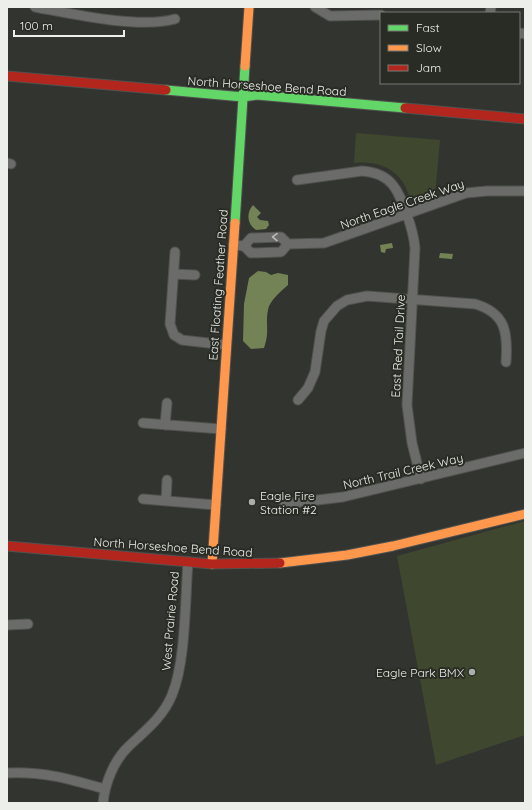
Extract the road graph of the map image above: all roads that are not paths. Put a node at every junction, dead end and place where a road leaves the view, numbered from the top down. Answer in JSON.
{"nodes":[{"id":1,"x":35,"y":7,"type":"edge"},
{"id":2,"x":249,"y":7,"type":"edge"},
{"id":3,"x":315,"y":7,"type":"edge"},
{"id":4,"x":86,"y":12,"type":"edge"},
{"id":5,"x":380,"y":15,"type":"edge"},
{"id":6,"x":175,"y":19,"type":"dead end"},
{"id":7,"x":7,"y":76,"type":"edge"},
{"id":8,"x":243,"y":97,"type":"junction"},
{"id":9,"x":525,"y":119,"type":"edge"},
{"id":10,"x":297,"y":180,"type":"dead end"},
{"id":11,"x":525,"y":191,"type":"edge"},
{"id":12,"x":406,"y":214,"type":"junction"},
{"id":13,"x":288,"y":244,"type":"junction"},
{"id":14,"x":233,"y":245,"type":"junction"},
{"id":15,"x":244,"y":246,"type":"junction"},
{"id":16,"x":175,"y":252,"type":"dead end"},
{"id":17,"x":174,"y":274,"type":"junction"},
{"id":18,"x":195,"y":275,"type":"dead end"},
{"id":19,"x":412,"y":299,"type":"junction"},
{"id":20,"x":226,"y":345,"type":"junction"},
{"id":21,"x":506,"y":362,"type":"dead end"},
{"id":22,"x":298,"y":400,"type":"dead end"},
{"id":23,"x":167,"y":403,"type":"dead end"},
{"id":24,"x":143,"y":424,"type":"dead end"},
{"id":25,"x":165,"y":425,"type":"junction"},
{"id":26,"x":221,"y":429,"type":"junction"},
{"id":27,"x":525,"y":453,"type":"edge"},
{"id":28,"x":421,"y":479,"type":"junction"},
{"id":29,"x":167,"y":480,"type":"dead end"},
{"id":30,"x":143,"y":499,"type":"dead end"},
{"id":31,"x":166,"y":501,"type":"junction"},
{"id":32,"x":284,"y":504,"type":"dead end"},
{"id":33,"x":216,"y":505,"type":"junction"},
{"id":34,"x":525,"y":514,"type":"edge"},
{"id":35,"x":7,"y":546,"type":"edge"},
{"id":36,"x":188,"y":562,"type":"junction"},
{"id":37,"x":212,"y":564,"type":"junction"},
{"id":38,"x":28,"y":624,"type":"dead end"},
{"id":39,"x":7,"y":625,"type":"edge"},
{"id":40,"x":7,"y":774,"type":"edge"},
{"id":41,"x":105,"y":789,"type":"junction"},
{"id":42,"x":103,"y":803,"type":"edge"}],
"edges":[{"from":1,"to":4,"type":"street"},
{"from":2,"to":8,"type":"main road","name":"East Floating Feather Road"},
{"from":3,"to":5,"type":"street"},
{"from":4,"to":6,"type":"street"},
{"from":7,"to":8,"type":"main road","name":"North Horseshoe Bend Road"},
{"from":8,"to":9,"type":"main road","name":"North Horseshoe Bend Road"},
{"from":8,"to":14,"type":"main road","name":"East Floating Feather Road"},
{"from":10,"to":12,"type":"street","name":"East Red Tail Drive"},
{"from":11,"to":12,"type":"street","name":"North Eagle Creek Way"},
{"from":12,"to":13,"type":"street","name":"North Eagle Creek Way"},
{"from":12,"to":19,"type":"street","name":"East Red Tail Drive"},
{"from":13,"to":15,"type":"street","name":"North Eagle Creek Way","one_way":true},
{"from":13,"to":15,"type":"street","name":"North Eagle Creek Way"},
{"from":14,"to":15,"type":"street","name":"North Eagle Creek Way"},
{"from":14,"to":20,"type":"main road","name":"East Floating Feather Road"},
{"from":16,"to":17,"type":"street"},
{"from":17,"to":18,"type":"street"},
{"from":17,"to":20,"type":"street"},
{"from":19,"to":21,"type":"street"},
{"from":19,"to":22,"type":"street"},
{"from":19,"to":28,"type":"street","name":"East Red Tail Drive"},
{"from":20,"to":26,"type":"main road","name":"East Floating Feather Road"},
{"from":23,"to":25,"type":"street"},
{"from":24,"to":25,"type":"street"},
{"from":25,"to":26,"type":"street"},
{"from":26,"to":33,"type":"main road","name":"East Floating Feather Road"},
{"from":27,"to":28,"type":"street","name":"North Trail Creek Way"},
{"from":28,"to":32,"type":"street","name":"North Trail Creek Way"},
{"from":29,"to":31,"type":"street"},
{"from":30,"to":31,"type":"street"},
{"from":31,"to":33,"type":"street"},
{"from":33,"to":37,"type":"main road","name":"East Floating Feather Road"},
{"from":34,"to":37,"type":"main road","name":"North Horseshoe Bend Road"},
{"from":35,"to":36,"type":"main road","name":"North Horseshoe Bend Road"},
{"from":36,"to":37,"type":"main road","name":"North Horseshoe Bend Road"},
{"from":36,"to":41,"type":"street","name":"West Prairie Road"},
{"from":38,"to":39,"type":"street"},
{"from":40,"to":41,"type":"street"},
{"from":41,"to":42,"type":"street","name":"West Prairie Road"}]}
